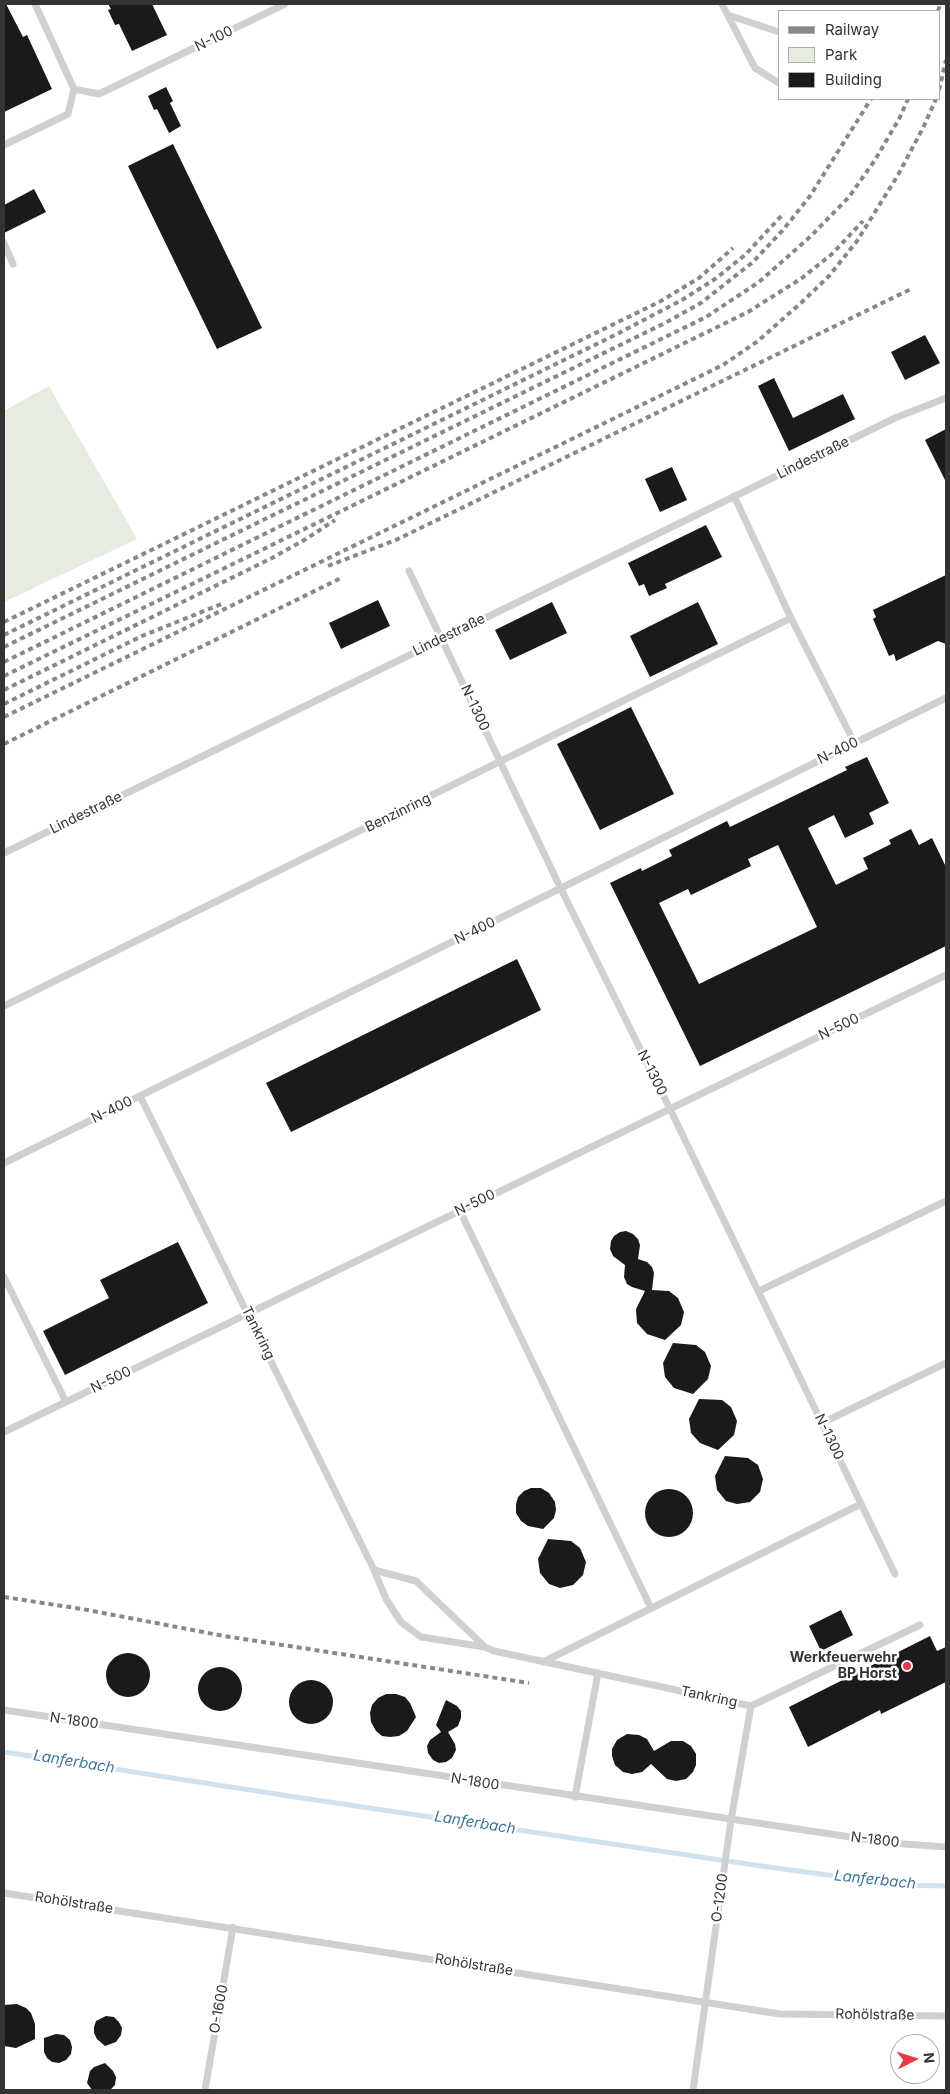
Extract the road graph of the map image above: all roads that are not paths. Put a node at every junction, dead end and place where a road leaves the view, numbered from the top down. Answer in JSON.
{"nodes":[{"id":1,"x":35,"y":4,"type":"edge"},
{"id":2,"x":285,"y":4,"type":"edge"},
{"id":3,"x":722,"y":4,"type":"edge"},
{"id":4,"x":728,"y":15,"type":"junction"},
{"id":5,"x":778,"y":32,"type":"edge"},
{"id":6,"x":778,"y":82,"type":"edge"},
{"id":7,"x":74,"y":89,"type":"junction"},
{"id":8,"x":4,"y":145,"type":"edge"},
{"id":9,"x":4,"y":243,"type":"edge"},
{"id":10,"x":13,"y":264,"type":"dead end"},
{"id":11,"x":946,"y":398,"type":"edge"},
{"id":12,"x":734,"y":496,"type":"junction"},
{"id":13,"x":409,"y":571,"type":"dead end"},
{"id":14,"x":791,"y":618,"type":"junction"},
{"id":15,"x":442,"y":638,"type":"junction"},
{"id":16,"x":946,"y":698,"type":"edge"},
{"id":17,"x":854,"y":742,"type":"junction"},
{"id":18,"x":501,"y":763,"type":"junction"},
{"id":19,"x":4,"y":853,"type":"edge"},
{"id":20,"x":560,"y":889,"type":"junction"},
{"id":21,"x":946,"y":975,"type":"edge"},
{"id":22,"x":4,"y":1006,"type":"edge"},
{"id":23,"x":140,"y":1096,"type":"junction"},
{"id":24,"x":670,"y":1109,"type":"junction"},
{"id":25,"x":4,"y":1163,"type":"edge"},
{"id":26,"x":946,"y":1201,"type":"edge"},
{"id":27,"x":460,"y":1211,"type":"junction"},
{"id":28,"x":4,"y":1277,"type":"edge"},
{"id":29,"x":759,"y":1292,"type":"junction"},
{"id":30,"x":248,"y":1313,"type":"junction"},
{"id":31,"x":946,"y":1363,"type":"edge"},
{"id":32,"x":66,"y":1402,"type":"junction"},
{"id":33,"x":822,"y":1423,"type":"junction"},
{"id":34,"x":4,"y":1432,"type":"edge"},
{"id":35,"x":861,"y":1504,"type":"junction"},
{"id":36,"x":374,"y":1570,"type":"junction"},
{"id":37,"x":895,"y":1574,"type":"dead end"},
{"id":38,"x":651,"y":1608,"type":"junction"},
{"id":39,"x":920,"y":1625,"type":"dead end"},
{"id":40,"x":485,"y":1648,"type":"junction"},
{"id":41,"x":543,"y":1662,"type":"junction"},
{"id":42,"x":598,"y":1673,"type":"junction"},
{"id":43,"x":752,"y":1706,"type":"junction"},
{"id":44,"x":4,"y":1710,"type":"edge"},
{"id":45,"x":575,"y":1797,"type":"junction"},
{"id":46,"x":731,"y":1820,"type":"junction"},
{"id":47,"x":946,"y":1847,"type":"edge"},
{"id":48,"x":4,"y":1893,"type":"edge"},
{"id":49,"x":233,"y":1927,"type":"junction"},
{"id":50,"x":705,"y":2001,"type":"junction"},
{"id":51,"x":946,"y":2016,"type":"edge"},
{"id":52,"x":205,"y":2090,"type":"edge"},
{"id":53,"x":693,"y":2090,"type":"edge"}],
"edges":[{"from":1,"to":7,"type":"lane"},
{"from":2,"to":7,"type":"lane","name":"N-100"},
{"from":3,"to":4,"type":"lane"},
{"from":4,"to":5,"type":"lane"},
{"from":4,"to":6,"type":"lane"},
{"from":7,"to":8,"type":"lane"},
{"from":9,"to":10,"type":"lane"},
{"from":11,"to":12,"type":"lane","name":"Lindestraße"},
{"from":12,"to":14,"type":"lane"},
{"from":12,"to":15,"type":"lane","name":"Lindestraße"},
{"from":13,"to":15,"type":"lane","name":"N-1300"},
{"from":14,"to":17,"type":"lane"},
{"from":14,"to":18,"type":"lane","name":"Benzinring"},
{"from":15,"to":18,"type":"lane","name":"N-1300"},
{"from":15,"to":19,"type":"lane","name":"Lindestraße"},
{"from":16,"to":17,"type":"lane","name":"N-400"},
{"from":17,"to":20,"type":"lane","name":"N-400"},
{"from":18,"to":20,"type":"lane","name":"N-1300"},
{"from":18,"to":22,"type":"lane","name":"Benzinring"},
{"from":20,"to":23,"type":"lane","name":"N-400"},
{"from":20,"to":24,"type":"lane","name":"N-1300"},
{"from":21,"to":24,"type":"lane","name":"N-500"},
{"from":23,"to":25,"type":"lane","name":"N-400"},
{"from":23,"to":30,"type":"lane","name":"Tankring"},
{"from":24,"to":27,"type":"lane","name":"N-500"},
{"from":24,"to":29,"type":"lane","name":"N-1300"},
{"from":26,"to":29,"type":"lane"},
{"from":27,"to":30,"type":"lane","name":"N-500"},
{"from":27,"to":38,"type":"lane"},
{"from":28,"to":32,"type":"lane"},
{"from":29,"to":33,"type":"lane","name":"N-1300"},
{"from":30,"to":32,"type":"lane","name":"N-500"},
{"from":30,"to":36,"type":"lane","name":"Tankring"},
{"from":31,"to":33,"type":"lane"},
{"from":32,"to":34,"type":"lane","name":"N-500"},
{"from":33,"to":35,"type":"lane","name":"N-1300"},
{"from":35,"to":37,"type":"lane","name":"N-1300"},
{"from":35,"to":38,"type":"lane"},
{"from":36,"to":40,"type":"lane"},
{"from":36,"to":40,"type":"lane","name":"Tankring"},
{"from":38,"to":41,"type":"lane"},
{"from":39,"to":43,"type":"lane","name":"Tankring"},
{"from":40,"to":41,"type":"lane","name":"Tankring"},
{"from":41,"to":42,"type":"lane","name":"Tankring"},
{"from":42,"to":43,"type":"lane","name":"Tankring"},
{"from":42,"to":45,"type":"lane"},
{"from":43,"to":46,"type":"lane","name":"O-1200"},
{"from":44,"to":45,"type":"lane","name":"N-1800"},
{"from":45,"to":46,"type":"lane","name":"N-1800"},
{"from":46,"to":47,"type":"lane","name":"N-1800"},
{"from":46,"to":50,"type":"lane","name":"O-1200"},
{"from":48,"to":49,"type":"lane","name":"Rohölstraße"},
{"from":49,"to":50,"type":"lane","name":"Rohölstraße"},
{"from":49,"to":52,"type":"lane","name":"O-1600"},
{"from":50,"to":51,"type":"lane","name":"Rohölstraße"},
{"from":50,"to":53,"type":"lane","name":"O-1200"}]}
